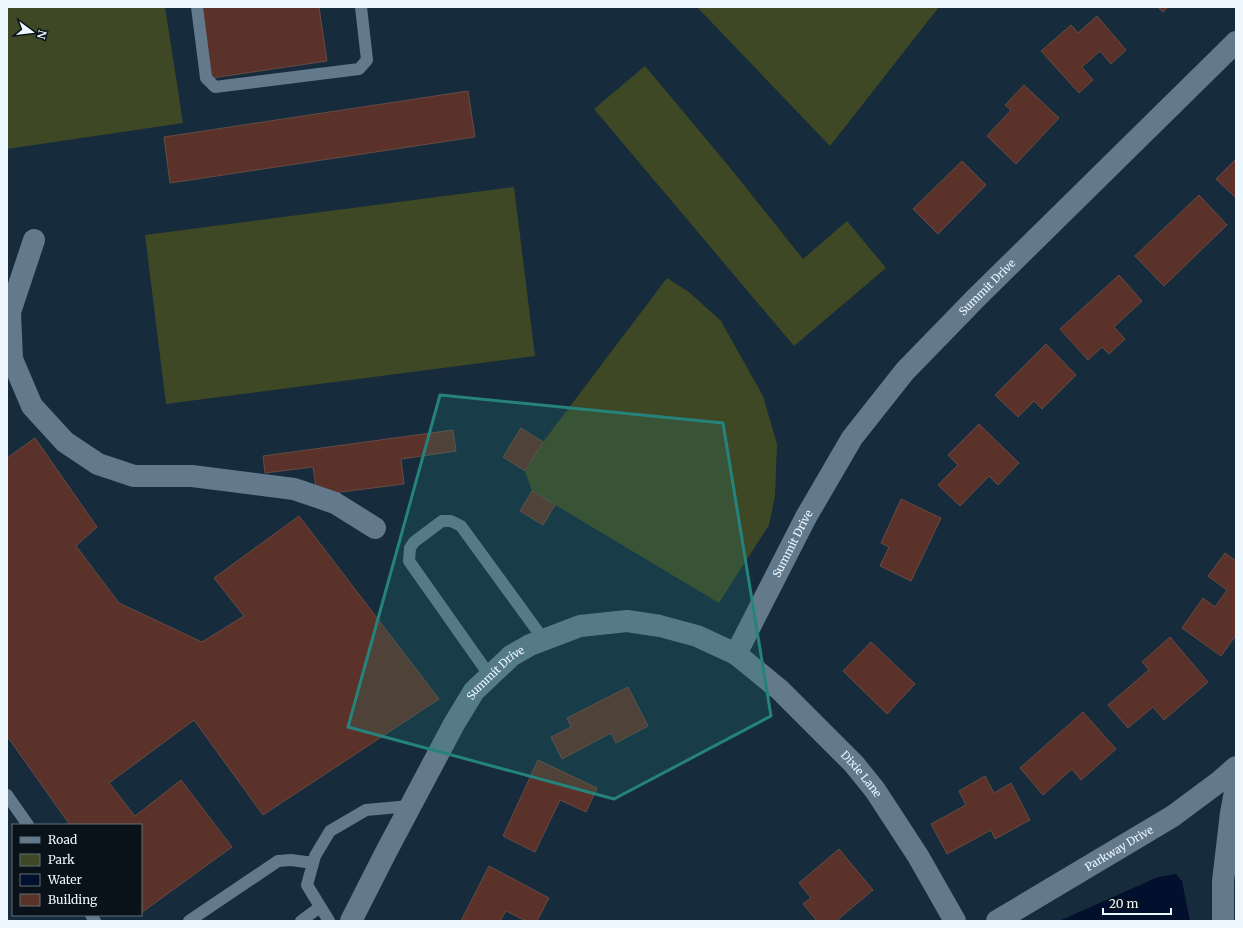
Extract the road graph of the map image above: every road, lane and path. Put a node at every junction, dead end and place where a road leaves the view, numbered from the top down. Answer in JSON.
{"nodes":[{"id":1,"x":198,"y":7,"type":"edge"},
{"id":2,"x":361,"y":7,"type":"edge"},
{"id":3,"x":1236,"y":42,"type":"edge"},
{"id":4,"x":34,"y":240,"type":"dead end"},
{"id":5,"x":375,"y":528,"type":"dead end"},
{"id":6,"x":544,"y":640,"type":"junction"},
{"id":7,"x":736,"y":654,"type":"junction"},
{"id":8,"x":490,"y":676,"type":"junction"},
{"id":9,"x":1236,"y":766,"type":"edge"},
{"id":10,"x":1236,"y":786,"type":"edge"},
{"id":11,"x":7,"y":795,"type":"edge"},
{"id":12,"x":410,"y":806,"type":"junction"},
{"id":13,"x":27,"y":824,"type":"edge"},
{"id":14,"x":313,"y":863,"type":"junction"},
{"id":15,"x":320,"y":907,"type":"junction"},
{"id":16,"x":190,"y":921,"type":"edge"},
{"id":17,"x":301,"y":921,"type":"edge"},
{"id":18,"x":329,"y":921,"type":"edge"},
{"id":19,"x":351,"y":921,"type":"edge"},
{"id":20,"x":955,"y":921,"type":"edge"},
{"id":21,"x":997,"y":921,"type":"edge"},
{"id":22,"x":1223,"y":921,"type":"edge"}],
"edges":[{"from":1,"to":2,"type":"lane"},
{"from":3,"to":7,"type":"street","name":"Summit Drive"},
{"from":4,"to":5,"type":"street"},
{"from":6,"to":7,"type":"street","name":"Summit Drive"},
{"from":6,"to":8,"type":"street","name":"Summit Drive"},
{"from":6,"to":8,"type":"lane"},
{"from":7,"to":20,"type":"street","name":"Dixie Lane"},
{"from":8,"to":12,"type":"street","name":"Summit Drive"},
{"from":9,"to":21,"type":"street","name":"Parkway Drive"},
{"from":10,"to":22,"type":"street"},
{"from":11,"to":13,"type":"lane"},
{"from":12,"to":14,"type":"lane"},
{"from":12,"to":19,"type":"street","name":"Summit Drive"},
{"from":14,"to":15,"type":"lane"},
{"from":14,"to":16,"type":"lane"},
{"from":15,"to":17,"type":"lane"},
{"from":15,"to":18,"type":"lane"}]}
